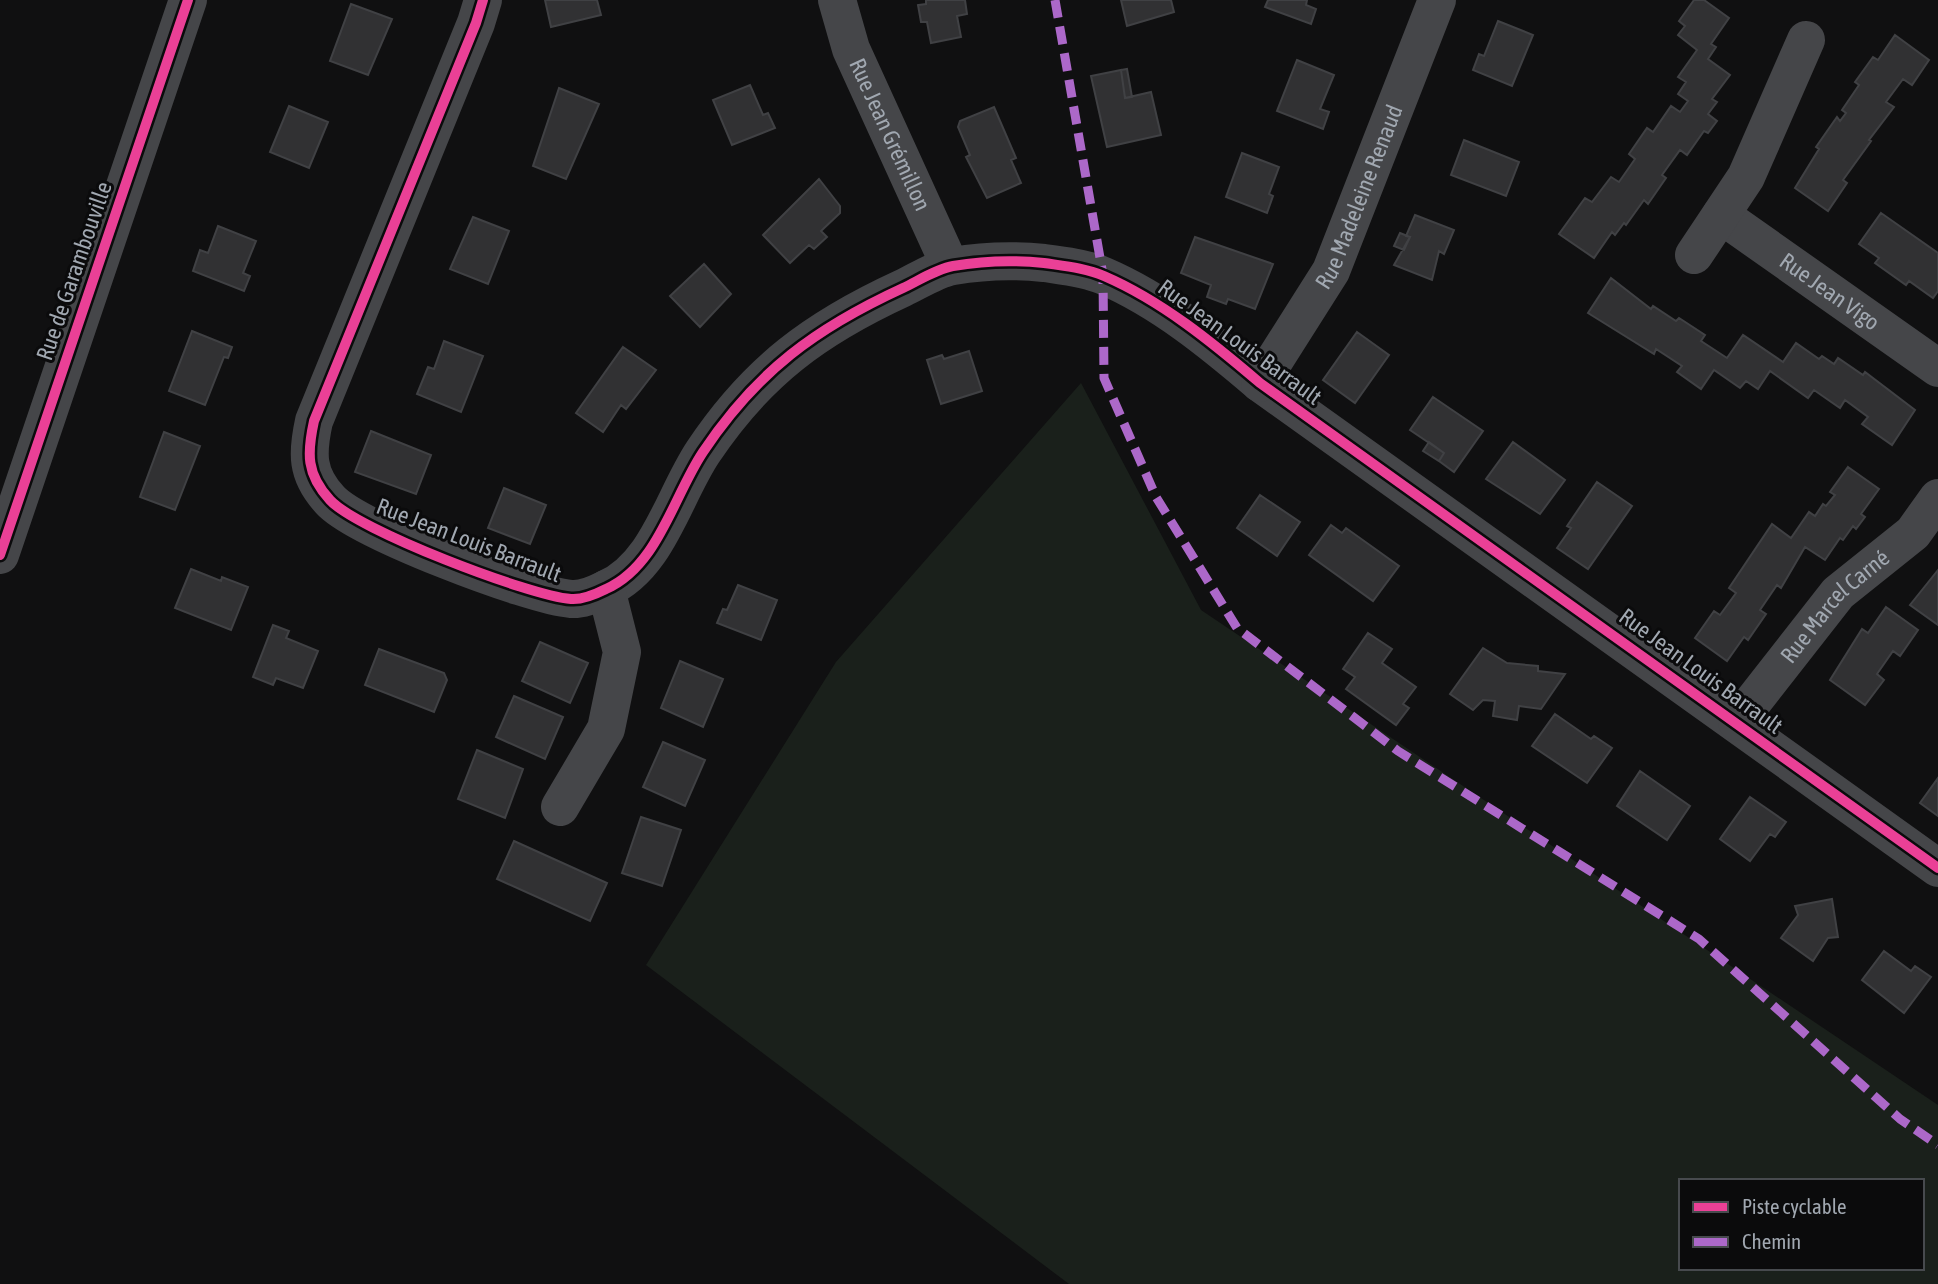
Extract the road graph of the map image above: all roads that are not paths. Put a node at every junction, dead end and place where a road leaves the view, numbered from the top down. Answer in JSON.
{"nodes":[{"id":1,"x":188,"y":0,"type":"edge"},
{"id":2,"x":483,"y":0,"type":"edge"},
{"id":3,"x":837,"y":0,"type":"edge"},
{"id":4,"x":1437,"y":0,"type":"edge"},
{"id":5,"x":1806,"y":40,"type":"dead end"},
{"id":6,"x":1721,"y":215,"type":"junction"},
{"id":7,"x":1694,"y":255,"type":"dead end"},
{"id":8,"x":950,"y":266,"type":"junction"},
{"id":9,"x":1938,"y":368,"type":"edge"},
{"id":10,"x":1260,"y":383,"type":"junction"},
{"id":11,"x":1938,"y":498,"type":"edge"},
{"id":12,"x":0,"y":555,"type":"edge"},
{"id":13,"x":606,"y":589,"type":"junction"},
{"id":14,"x":1737,"y":722,"type":"junction"},
{"id":15,"x":560,"y":807,"type":"dead end"},
{"id":16,"x":1938,"y":868,"type":"edge"}],
"edges":[{"from":1,"to":12,"type":"street","name":"Rue de Garambouville"},
{"from":2,"to":13,"type":"street","name":"Rue Jean Louis Barrault"},
{"from":3,"to":8,"type":"street","name":"Rue Jean Grémillon"},
{"from":4,"to":10,"type":"street","name":"Rue Madeleine Renaud"},
{"from":5,"to":6,"type":"street"},
{"from":6,"to":7,"type":"street"},
{"from":6,"to":9,"type":"street","name":"Rue Jean Vigo"},
{"from":8,"to":10,"type":"street","name":"Rue Jean Louis Barrault"},
{"from":8,"to":13,"type":"street","name":"Rue Jean Louis Barrault"},
{"from":10,"to":14,"type":"street","name":"Rue Jean Louis Barrault"},
{"from":11,"to":14,"type":"street","name":"Rue Marcel Carné"},
{"from":13,"to":15,"type":"street"},
{"from":14,"to":16,"type":"street","name":"Rue Jean Louis Barrault"}]}
